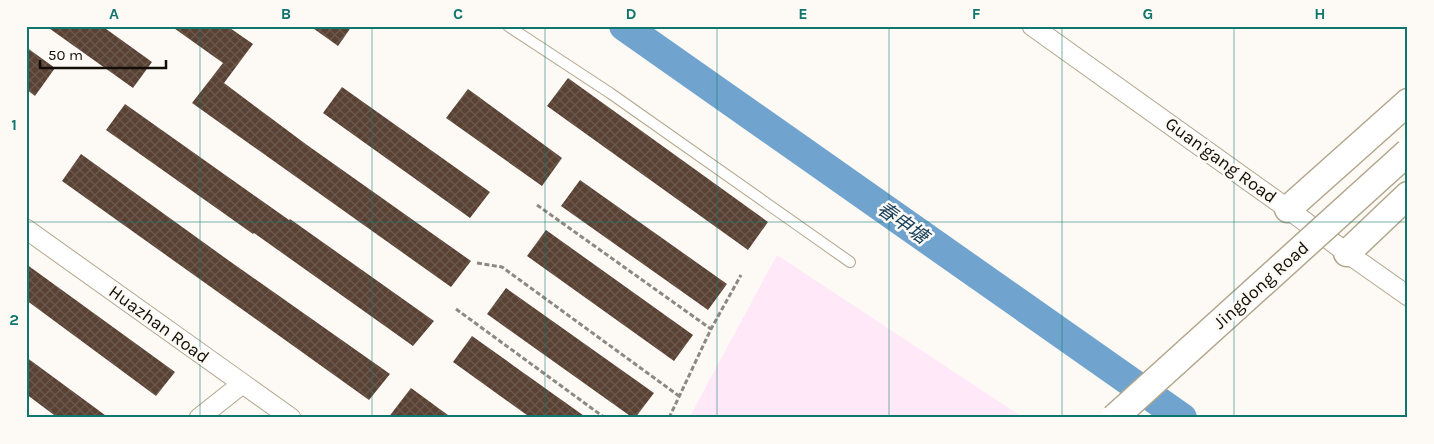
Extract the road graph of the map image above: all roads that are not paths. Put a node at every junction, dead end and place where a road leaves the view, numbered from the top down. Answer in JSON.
{"nodes":[{"id":1,"x":508,"y":26,"type":"edge"},
{"id":2,"x":1032,"y":26,"type":"edge"},
{"id":3,"x":1408,"y":102,"type":"edge"},
{"id":4,"x":1408,"y":152,"type":"edge"},
{"id":5,"x":1408,"y":195,"type":"edge"},
{"id":6,"x":1288,"y":208,"type":"junction"},
{"id":7,"x":26,"y":229,"type":"edge"},
{"id":8,"x":1347,"y":253,"type":"junction"},
{"id":9,"x":850,"y":262,"type":"dead end"},
{"id":10,"x":1408,"y":296,"type":"edge"},
{"id":11,"x":242,"y":384,"type":"junction"},
{"id":12,"x":199,"y":418,"type":"edge"},
{"id":13,"x":292,"y":418,"type":"edge"},
{"id":14,"x":1114,"y":418,"type":"edge"}],
"edges":[{"from":1,"to":9,"type":"lane"},
{"from":2,"to":6,"type":"street","name":"Guan'gang Road"},
{"from":3,"to":6,"type":"street"},
{"from":4,"to":14,"type":"street","name":"Jingdong Road","bridge":true},
{"from":5,"to":8,"type":"street"},
{"from":6,"to":8,"type":"street","name":"Guan'gang Road"},
{"from":7,"to":11,"type":"street","name":"Huazhan Road"},
{"from":8,"to":10,"type":"street","name":"Guan'gang Road"},
{"from":11,"to":12,"type":"street"},
{"from":11,"to":13,"type":"street","name":"Huazhan Road"}]}
